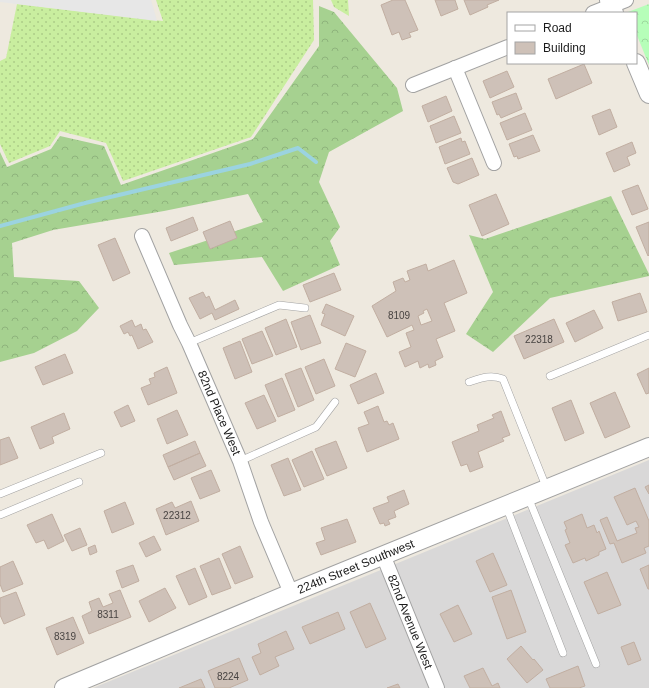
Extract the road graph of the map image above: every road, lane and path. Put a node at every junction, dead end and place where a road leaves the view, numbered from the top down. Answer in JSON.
{"nodes":[{"id":1,"x":615,"y":5,"type":"edge"},
{"id":2,"x":596,"y":12,"type":"edge"},
{"id":3,"x":507,"y":47,"type":"edge"},
{"id":4,"x":636,"y":64,"type":"edge"},
{"id":5,"x":455,"y":68,"type":"junction"},
{"id":6,"x":412,"y":85,"type":"dead end"},
{"id":7,"x":649,"y":94,"type":"edge"},
{"id":8,"x":494,"y":163,"type":"dead end"},
{"id":9,"x":142,"y":236,"type":"dead end"},
{"id":10,"x":305,"y":308,"type":"dead end"},
{"id":11,"x":649,"y":335,"type":"edge"},
{"id":12,"x":189,"y":343,"type":"junction"},
{"id":13,"x":550,"y":376,"type":"dead end"},
{"id":14,"x":469,"y":382,"type":"dead end"},
{"id":15,"x":335,"y":402,"type":"dead end"},
{"id":16,"x":649,"y":447,"type":"edge"},
{"id":17,"x":101,"y":453,"type":"dead end"},
{"id":18,"x":240,"y":461,"type":"junction"},
{"id":19,"x":78,"y":482,"type":"dead end"},
{"id":20,"x":547,"y":489,"type":"junction"},
{"id":21,"x":0,"y":494,"type":"edge"},
{"id":22,"x":528,"y":496,"type":"junction"},
{"id":23,"x":506,"y":506,"type":"junction"},
{"id":24,"x":0,"y":515,"type":"edge"},
{"id":25,"x":383,"y":555,"type":"junction"},
{"id":26,"x":291,"y":593,"type":"junction"},
{"id":27,"x":563,"y":653,"type":"dead end"},
{"id":28,"x":596,"y":664,"type":"dead end"},
{"id":29,"x":64,"y":688,"type":"edge"},
{"id":30,"x":437,"y":688,"type":"edge"}],
"edges":[{"from":1,"to":2,"type":"street"},
{"from":3,"to":5,"type":"street"},
{"from":4,"to":7,"type":"street"},
{"from":5,"to":6,"type":"street"},
{"from":5,"to":8,"type":"street"},
{"from":9,"to":12,"type":"street","name":"82nd Place West"},
{"from":10,"to":12,"type":"lane"},
{"from":11,"to":13,"type":"lane"},
{"from":12,"to":18,"type":"street","name":"82nd Place West"},
{"from":14,"to":20,"type":"lane"},
{"from":15,"to":18,"type":"lane"},
{"from":16,"to":20,"type":"street","name":"224th Street Southwest"},
{"from":17,"to":21,"type":"lane"},
{"from":18,"to":26,"type":"street","name":"82nd Place West"},
{"from":19,"to":24,"type":"lane"},
{"from":20,"to":22,"type":"street","name":"224th Street Southwest"},
{"from":22,"to":23,"type":"street","name":"224th Street Southwest"},
{"from":22,"to":28,"type":"lane"},
{"from":23,"to":25,"type":"street","name":"224th Street Southwest"},
{"from":23,"to":27,"type":"lane"},
{"from":25,"to":26,"type":"street","name":"224th Street Southwest"},
{"from":25,"to":30,"type":"street","name":"82nd Avenue West"},
{"from":26,"to":29,"type":"street","name":"224th Street Southwest"}]}
